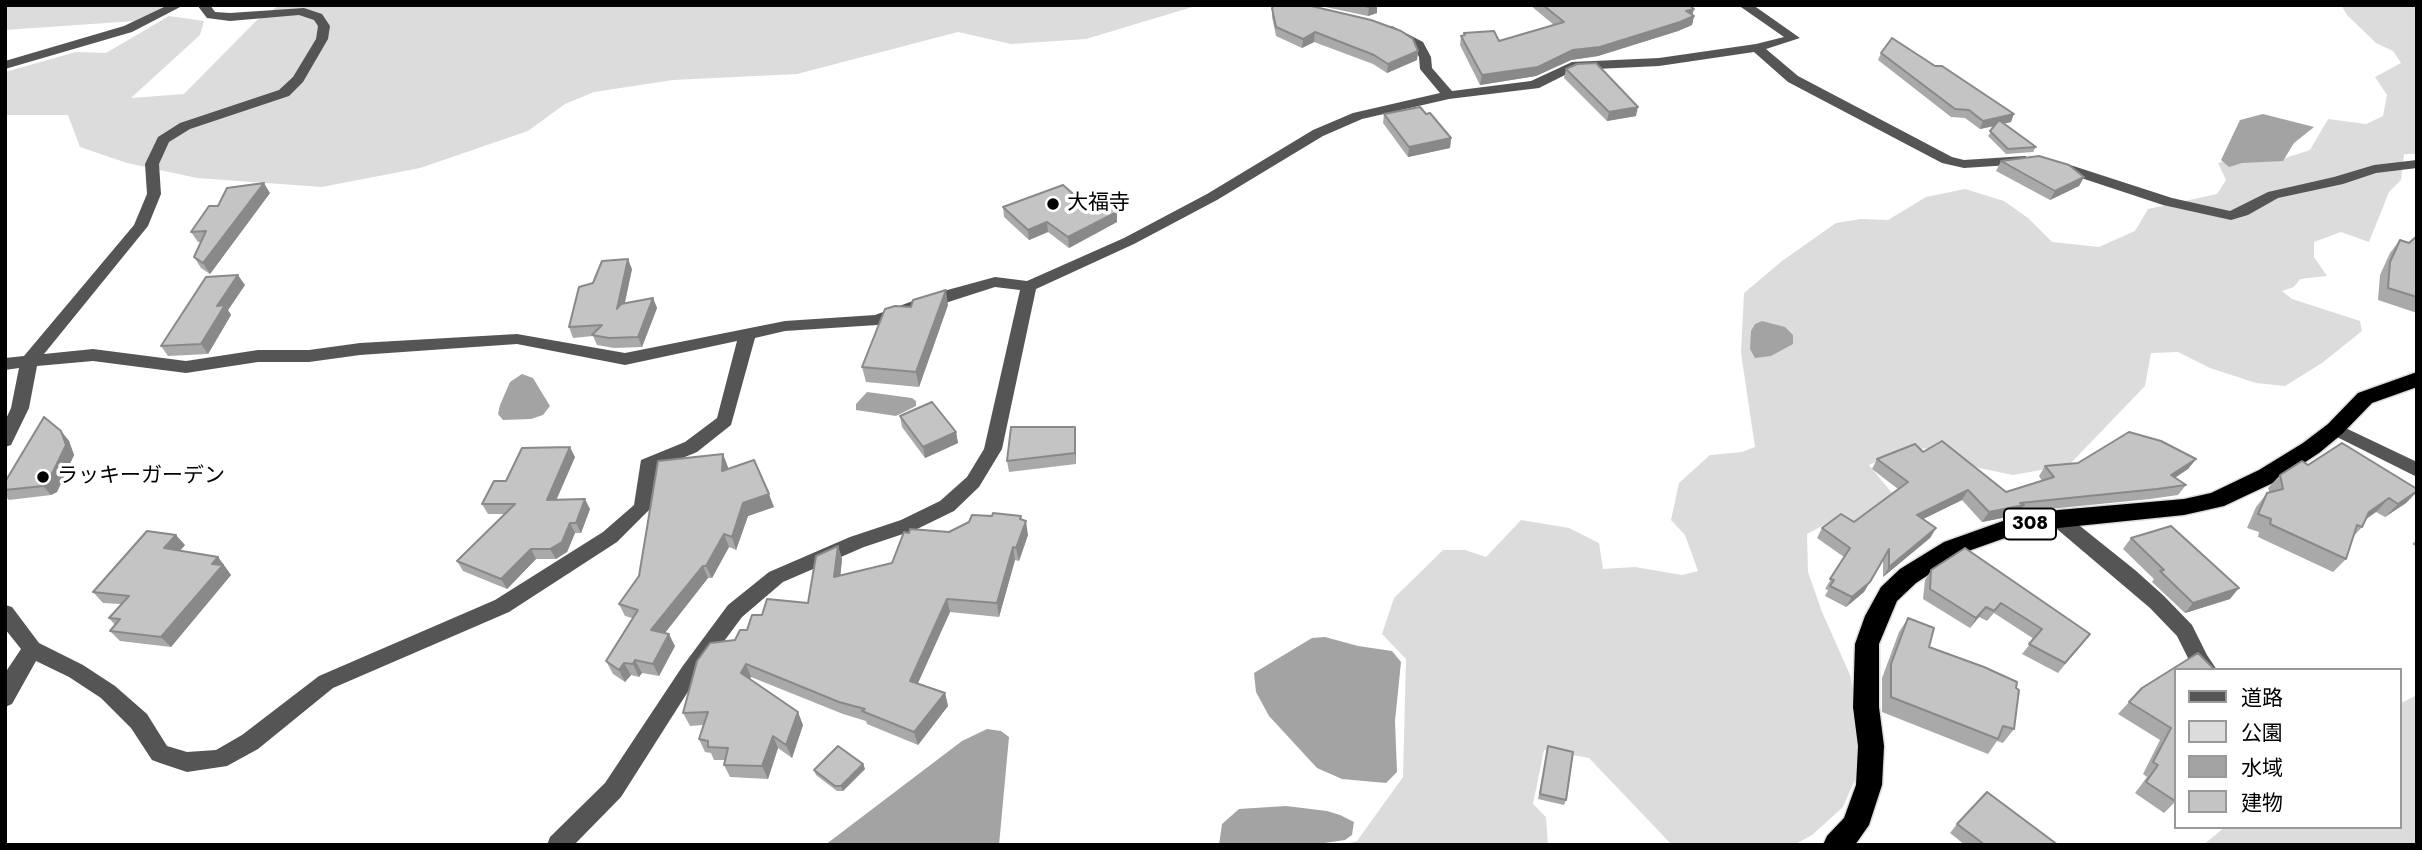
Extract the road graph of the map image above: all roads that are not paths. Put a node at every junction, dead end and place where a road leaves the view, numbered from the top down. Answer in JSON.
{"nodes":[{"id":1,"x":178,"y":5,"type":"edge"},
{"id":2,"x":203,"y":5,"type":"edge"},
{"id":3,"x":1744,"y":5,"type":"edge"},
{"id":4,"x":1374,"y":24,"type":"edge"},
{"id":5,"x":1756,"y":48,"type":"junction"},
{"id":6,"x":5,"y":65,"type":"edge"},
{"id":7,"x":1449,"y":95,"type":"junction"},
{"id":8,"x":2417,"y":164,"type":"edge"},
{"id":9,"x":1029,"y":286,"type":"junction"},
{"id":10,"x":748,"y":332,"type":"junction"},
{"id":11,"x":29,"y":362,"type":"junction"},
{"id":12,"x":5,"y":364,"type":"edge"},
{"id":13,"x":2417,"y":379,"type":"edge"},
{"id":14,"x":2335,"y":429,"type":"junction"},
{"id":15,"x":5,"y":441,"type":"edge"},
{"id":16,"x":2417,"y":470,"type":"edge"},
{"id":17,"x":2058,"y":519,"type":"junction"},
{"id":18,"x":5,"y":613,"type":"edge"},
{"id":19,"x":32,"y":649,"type":"junction"},
{"id":20,"x":2205,"y":668,"type":"edge"},
{"id":21,"x":5,"y":698,"type":"edge"},
{"id":22,"x":558,"y":845,"type":"edge"},
{"id":23,"x":1837,"y":845,"type":"edge"}],
"edges":[{"from":1,"to":6,"type":"street"},
{"from":2,"to":11,"type":"street"},
{"from":3,"to":5,"type":"street"},
{"from":4,"to":7,"type":"street"},
{"from":5,"to":7,"type":"street"},
{"from":5,"to":8,"type":"street"},
{"from":7,"to":9,"type":"street"},
{"from":9,"to":10,"type":"street"},
{"from":9,"to":22,"type":"street"},
{"from":10,"to":11,"type":"street"},
{"from":10,"to":19,"type":"street"},
{"from":11,"to":12,"type":"street"},
{"from":11,"to":15,"type":"street"},
{"from":13,"to":14,"type":"highway","number":"308"},
{"from":14,"to":16,"type":"street"},
{"from":14,"to":17,"type":"highway","number":"308"},
{"from":17,"to":20,"type":"street"},
{"from":17,"to":23,"type":"highway","number":"308"},
{"from":18,"to":19,"type":"street"},
{"from":19,"to":21,"type":"street"}]}
